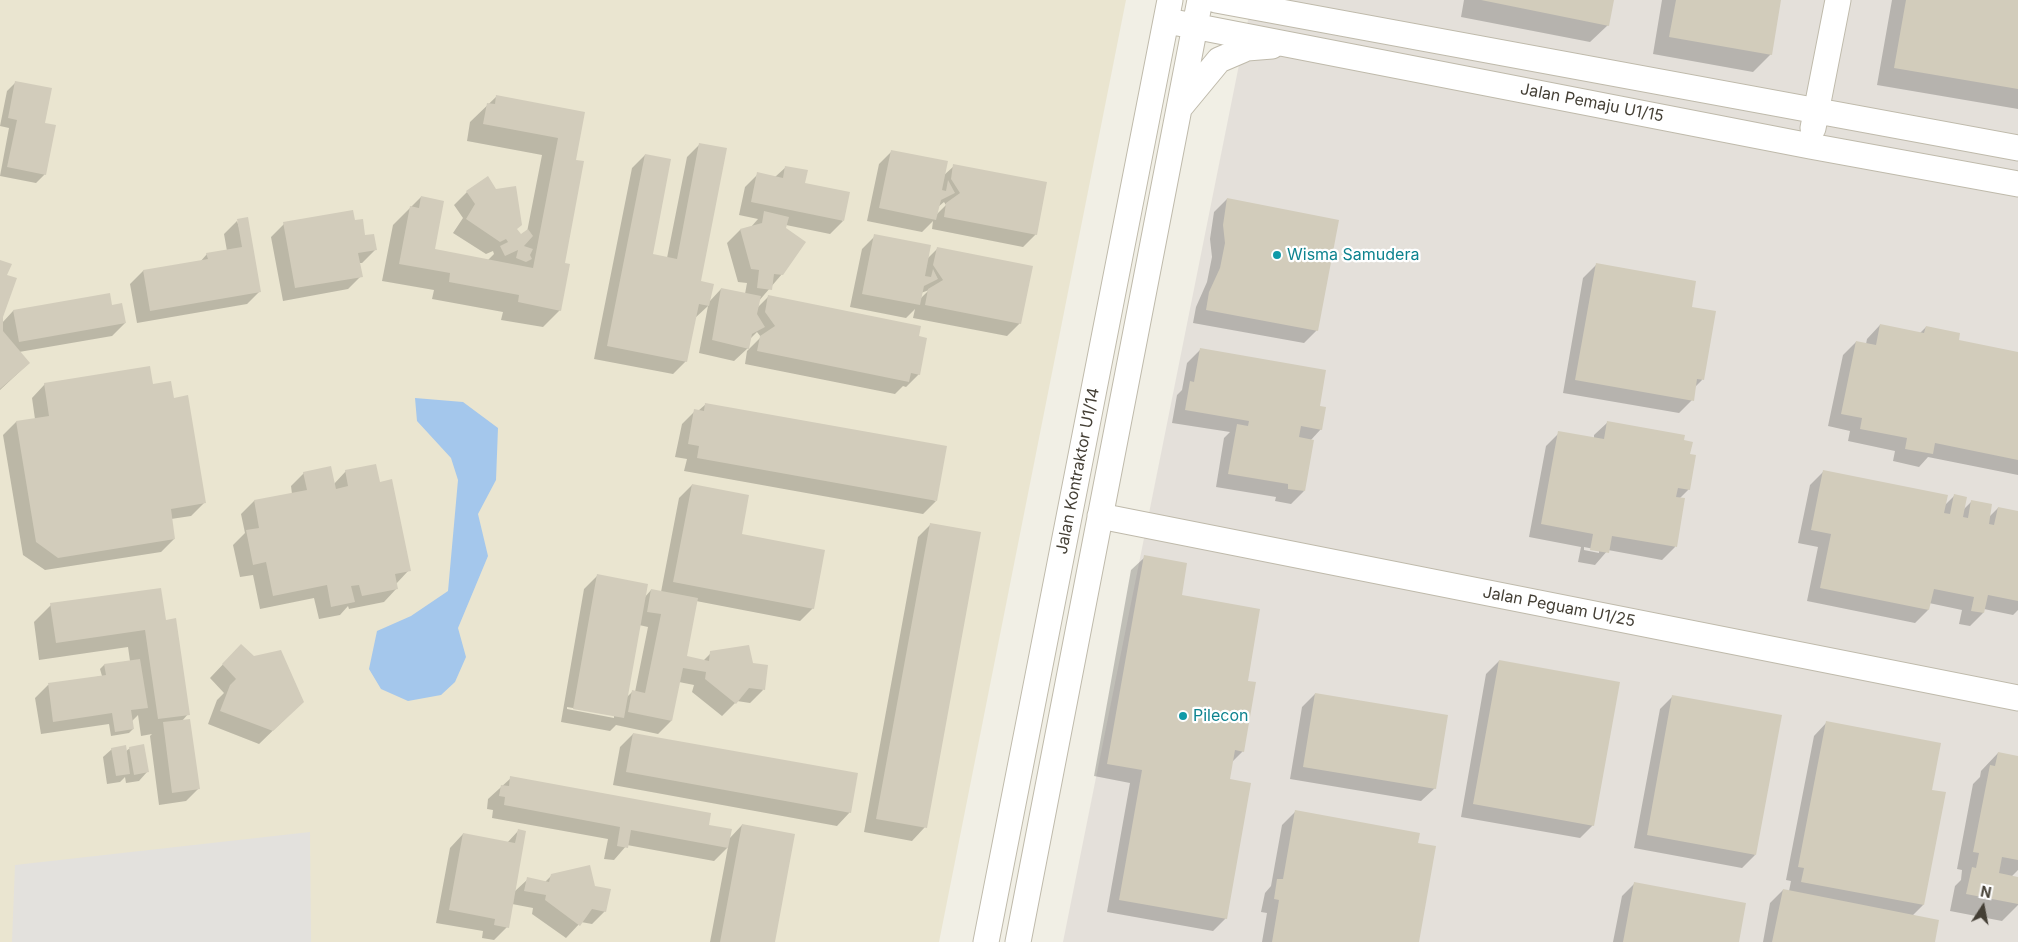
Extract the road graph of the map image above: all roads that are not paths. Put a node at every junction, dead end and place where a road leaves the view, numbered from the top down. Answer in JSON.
{"nodes":[{"id":1,"x":1200,"y":0,"type":"edge"},
{"id":2,"x":1216,"y":0,"type":"edge"},
{"id":3,"x":1260,"y":0,"type":"edge"},
{"id":4,"x":1838,"y":0,"type":"edge"},
{"id":5,"x":1168,"y":10,"type":"edge"},
{"id":6,"x":1299,"y":15,"type":"junction"},
{"id":7,"x":1195,"y":25,"type":"junction"},
{"id":8,"x":1294,"y":45,"type":"junction"},
{"id":9,"x":1179,"y":109,"type":"junction"},
{"id":10,"x":1816,"y":111,"type":"junction"},
{"id":11,"x":1810,"y":146,"type":"junction"},
{"id":12,"x":2018,"y":148,"type":"edge"},
{"id":13,"x":2018,"y":184,"type":"edge"},
{"id":14,"x":1100,"y":516,"type":"junction"},
{"id":15,"x":2018,"y":698,"type":"edge"},
{"id":16,"x":986,"y":942,"type":"edge"},
{"id":17,"x":1018,"y":942,"type":"edge"}],
"edges":[{"from":1,"to":7,"type":"street","name":"Jalan Kontraktor U1/14"},
{"from":2,"to":6,"type":"street","name":"Jalan Pemaju U1/15"},
{"from":3,"to":6,"type":"street"},
{"from":4,"to":10,"type":"street"},
{"from":5,"to":7,"type":"street","name":"Jalan Pemaju U1/15"},
{"from":5,"to":16,"type":"street","name":"Jalan Kontraktor U1/14"},
{"from":6,"to":10,"type":"street","name":"Jalan Pemaju U1/15"},
{"from":7,"to":8,"type":"street","name":"Jalan Pemaju U1/15"},
{"from":7,"to":9,"type":"street","name":"Jalan Kontraktor U1/14"},
{"from":8,"to":9,"type":"street"},
{"from":8,"to":11,"type":"street","name":"Jalan Pemaju U1/15"},
{"from":9,"to":14,"type":"street","name":"Jalan Kontraktor U1/14"},
{"from":10,"to":11,"type":"street"},
{"from":10,"to":12,"type":"street","name":"Jalan Pemaju U1/15"},
{"from":11,"to":13,"type":"street","name":"Jalan Pemaju U1/15"},
{"from":14,"to":15,"type":"street","name":"Jalan Peguam U1/25"},
{"from":14,"to":17,"type":"street","name":"Jalan Kontraktor U1/14"}]}
